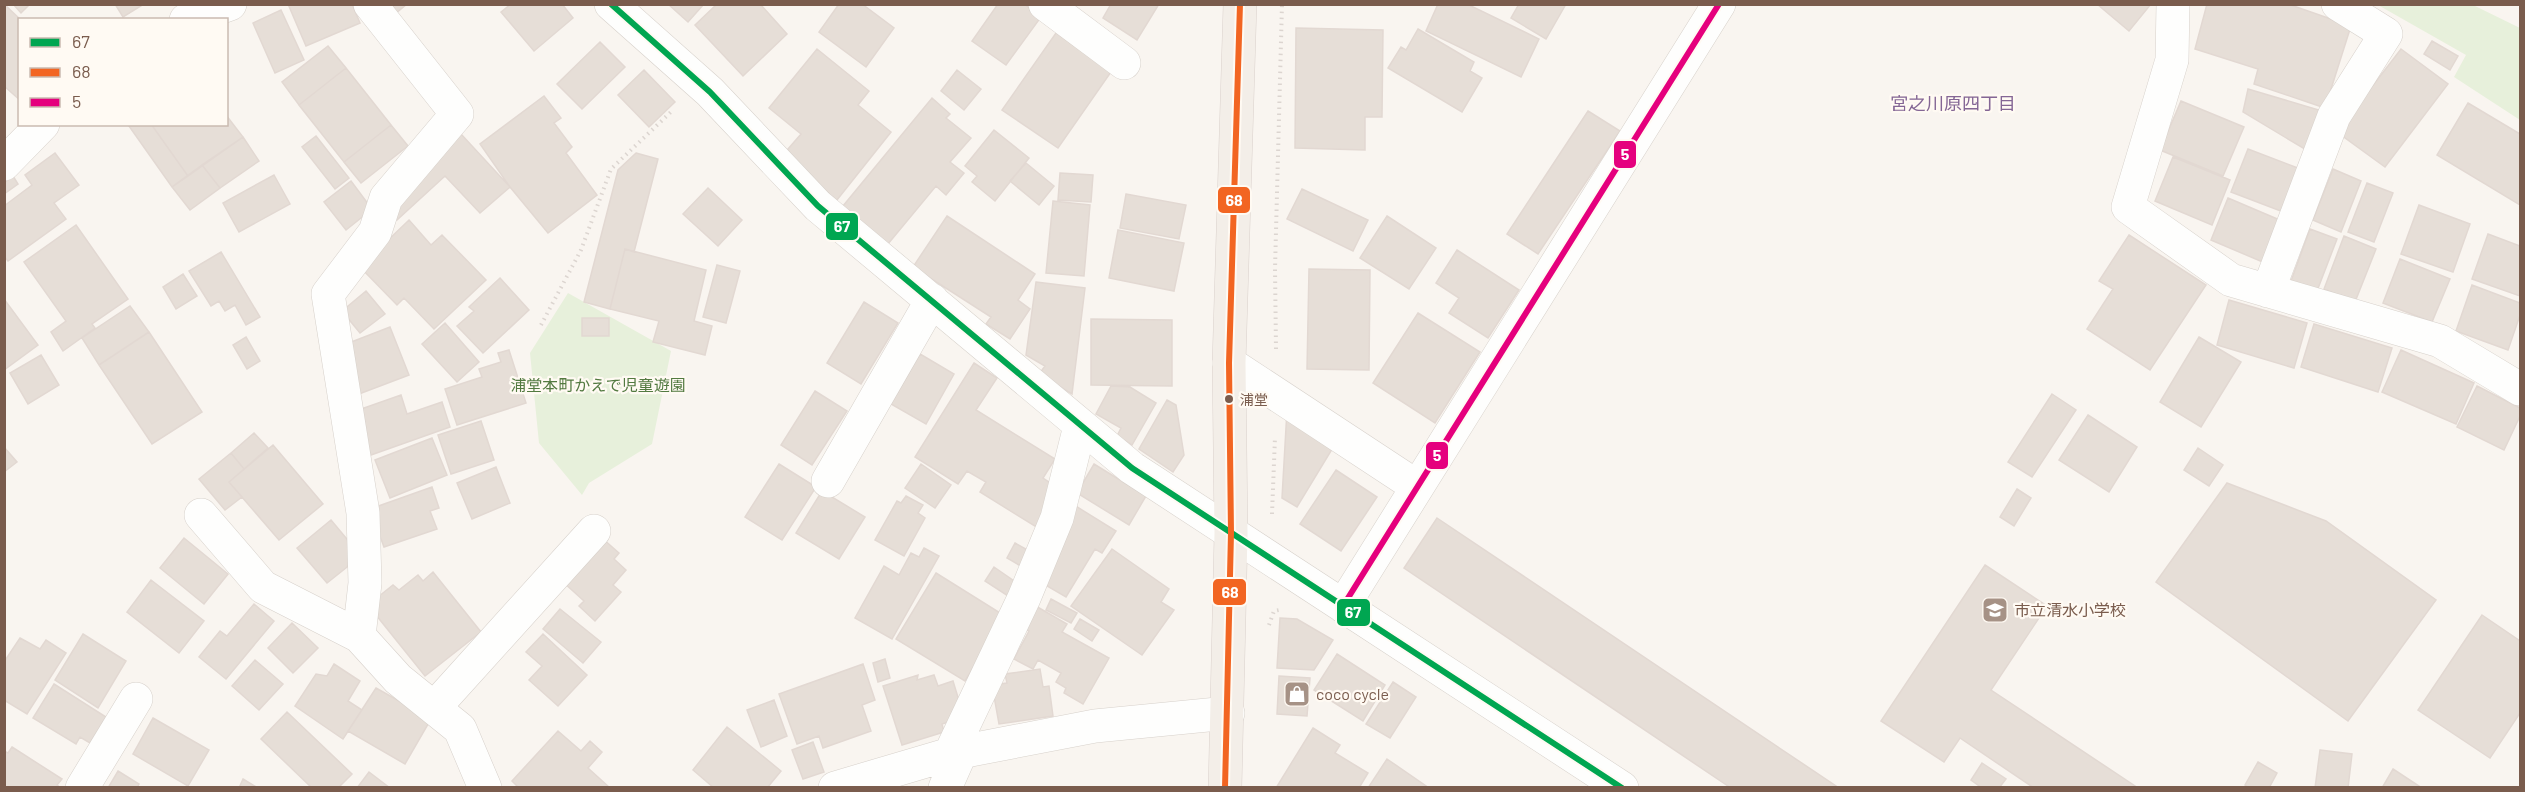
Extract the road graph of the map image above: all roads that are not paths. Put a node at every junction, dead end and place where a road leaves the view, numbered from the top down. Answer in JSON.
{"nodes":[{"id":1,"x":230,"y":4,"type":"edge"},
{"id":2,"x":370,"y":4,"type":"edge"},
{"id":3,"x":611,"y":4,"type":"edge"},
{"id":4,"x":1045,"y":4,"type":"edge"},
{"id":5,"x":1240,"y":4,"type":"edge"},
{"id":6,"x":1719,"y":4,"type":"edge"},
{"id":7,"x":2173,"y":4,"type":"edge"},
{"id":8,"x":2338,"y":4,"type":"edge"},
{"id":9,"x":1081,"y":15,"type":"edge"},
{"id":10,"x":192,"y":18,"type":"edge"},
{"id":11,"x":1125,"y":63,"type":"dead end"},
{"id":12,"x":41,"y":126,"type":"edge"},
{"id":13,"x":4,"y":164,"type":"edge"},
{"id":14,"x":2268,"y":291,"type":"junction"},
{"id":15,"x":932,"y":300,"type":"junction"},
{"id":16,"x":1229,"y":363,"type":"junction"},
{"id":17,"x":2520,"y":389,"type":"edge"},
{"id":18,"x":1080,"y":426,"type":"junction"},
{"id":19,"x":828,"y":481,"type":"dead end"},
{"id":20,"x":1416,"y":486,"type":"junction"},
{"id":21,"x":201,"y":515,"type":"dead end"},
{"id":22,"x":594,"y":531,"type":"dead end"},
{"id":23,"x":1231,"y":533,"type":"junction"},
{"id":24,"x":1343,"y":606,"type":"junction"},
{"id":25,"x":359,"y":636,"type":"junction"},
{"id":26,"x":136,"y":699,"type":"dead end"},
{"id":27,"x":434,"y":708,"type":"junction"},
{"id":28,"x":1228,"y":713,"type":"junction"},
{"id":29,"x":955,"y":753,"type":"junction"},
{"id":30,"x":82,"y":788,"type":"edge"},
{"id":31,"x":485,"y":788,"type":"edge"},
{"id":32,"x":835,"y":788,"type":"edge"},
{"id":33,"x":945,"y":788,"type":"edge"},
{"id":34,"x":1225,"y":788,"type":"edge"},
{"id":35,"x":1622,"y":788,"type":"edge"}],
"edges":[{"from":1,"to":10,"type":"street"},
{"from":2,"to":25,"type":"street"},
{"from":3,"to":15,"type":"street"},
{"from":4,"to":9,"type":"street"},
{"from":5,"to":16,"type":"main road"},
{"from":6,"to":20,"type":"street"},
{"from":7,"to":14,"type":"street"},
{"from":8,"to":14,"type":"street"},
{"from":9,"to":11,"type":"street"},
{"from":12,"to":13,"type":"street"},
{"from":14,"to":17,"type":"street"},
{"from":15,"to":18,"type":"street"},
{"from":15,"to":19,"type":"street"},
{"from":16,"to":20,"type":"street"},
{"from":16,"to":23,"type":"main road"},
{"from":18,"to":23,"type":"street"},
{"from":18,"to":29,"type":"street"},
{"from":20,"to":24,"type":"street"},
{"from":21,"to":25,"type":"street"},
{"from":22,"to":27,"type":"street"},
{"from":23,"to":24,"type":"street"},
{"from":23,"to":28,"type":"main road"},
{"from":24,"to":35,"type":"street"},
{"from":25,"to":27,"type":"street"},
{"from":26,"to":30,"type":"street"},
{"from":27,"to":31,"type":"street"},
{"from":28,"to":29,"type":"street"},
{"from":28,"to":34,"type":"main road"},
{"from":29,"to":32,"type":"street"},
{"from":29,"to":33,"type":"street"}]}
